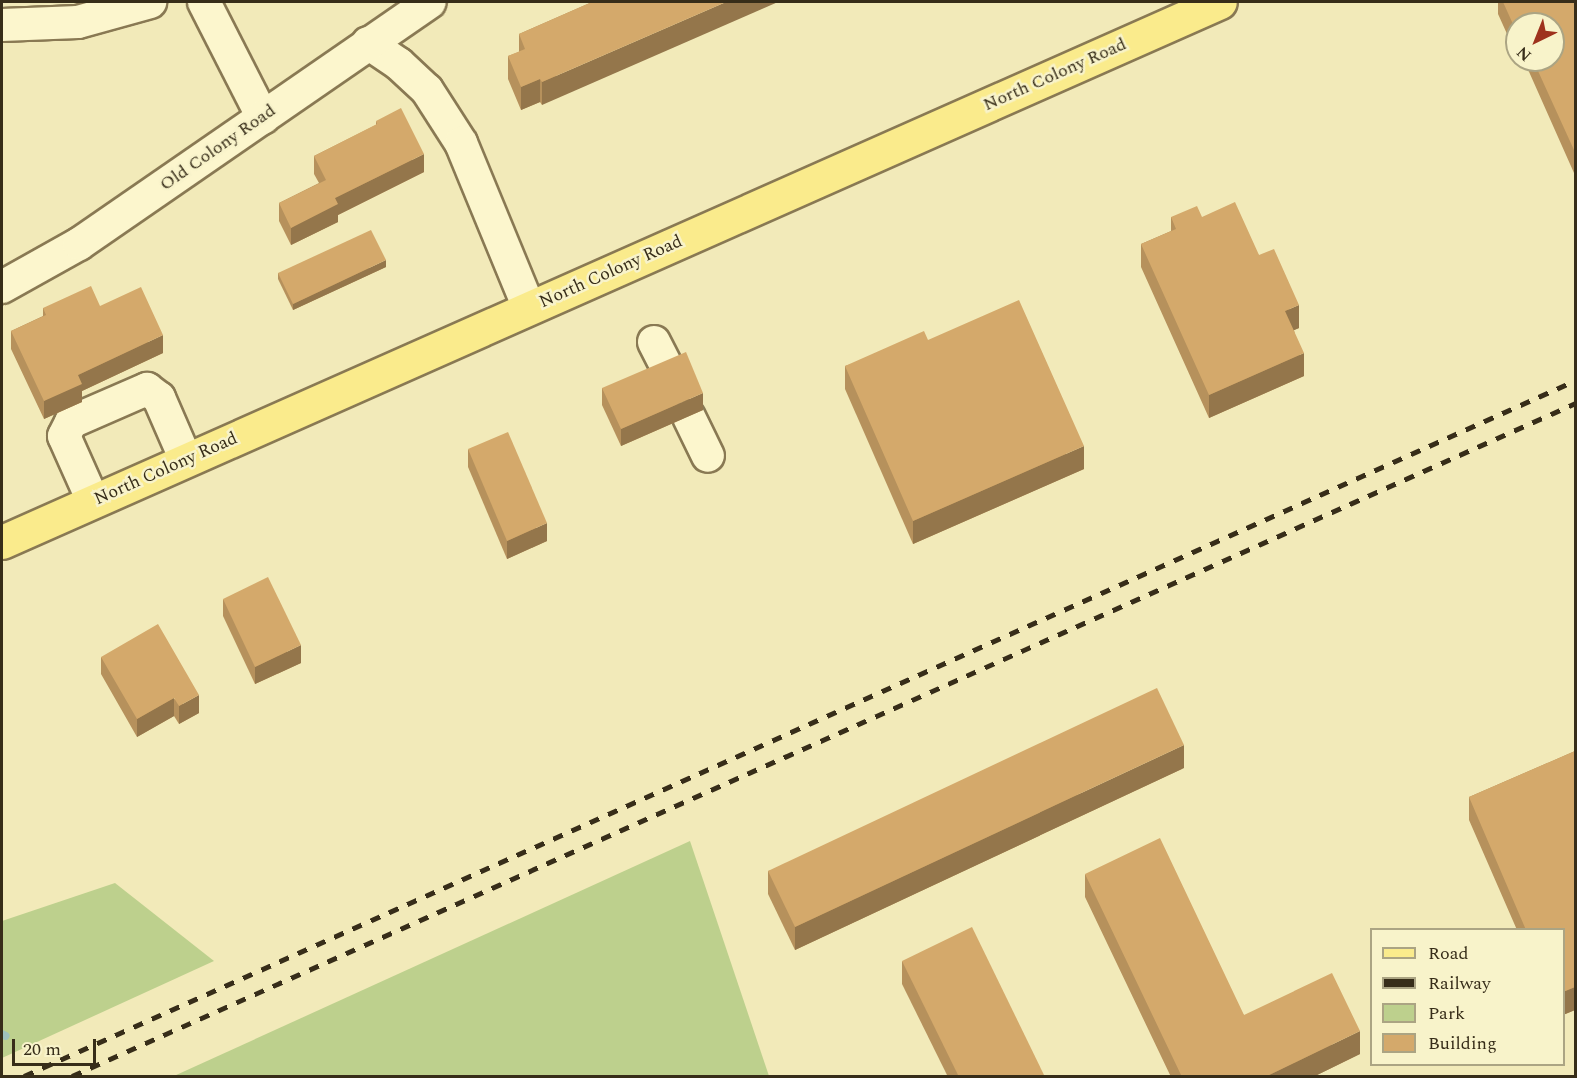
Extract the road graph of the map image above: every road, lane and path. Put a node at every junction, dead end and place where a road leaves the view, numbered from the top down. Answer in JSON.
{"nodes":[{"id":1,"x":150,"y":2,"type":"edge"},
{"id":2,"x":204,"y":2,"type":"edge"},
{"id":3,"x":430,"y":2,"type":"edge"},
{"id":4,"x":1220,"y":2,"type":"edge"},
{"id":5,"x":1187,"y":8,"type":"edge"},
{"id":6,"x":2,"y":25,"type":"edge"},
{"id":7,"x":368,"y":43,"type":"junction"},
{"id":8,"x":263,"y":118,"type":"junction"},
{"id":9,"x":2,"y":287,"type":"edge"},
{"id":10,"x":529,"y":308,"type":"junction"},
{"id":11,"x":654,"y":342,"type":"dead end"},
{"id":12,"x":671,"y":376,"type":"edge"},
{"id":13,"x":689,"y":417,"type":"edge"},
{"id":14,"x":708,"y":456,"type":"dead end"},
{"id":15,"x":186,"y":460,"type":"junction"},
{"id":16,"x":93,"y":501,"type":"junction"},
{"id":17,"x":2,"y":542,"type":"edge"}],
"edges":[{"from":1,"to":6,"type":"street"},
{"from":2,"to":8,"type":"street"},
{"from":3,"to":7,"type":"street","name":"Old Colony Road"},
{"from":4,"to":5,"type":"main road","name":"North Colony Road"},
{"from":5,"to":10,"type":"main road","name":"North Colony Road"},
{"from":7,"to":8,"type":"street","name":"Old Colony Road"},
{"from":7,"to":10,"type":"street"},
{"from":8,"to":9,"type":"street","name":"Old Colony Road"},
{"from":10,"to":15,"type":"main road","name":"North Colony Road"},
{"from":11,"to":12,"type":"street"},
{"from":13,"to":14,"type":"street"},
{"from":15,"to":16,"type":"main road","name":"North Colony Road"},
{"from":15,"to":16,"type":"street"},
{"from":16,"to":17,"type":"main road","name":"North Colony Road"}]}
